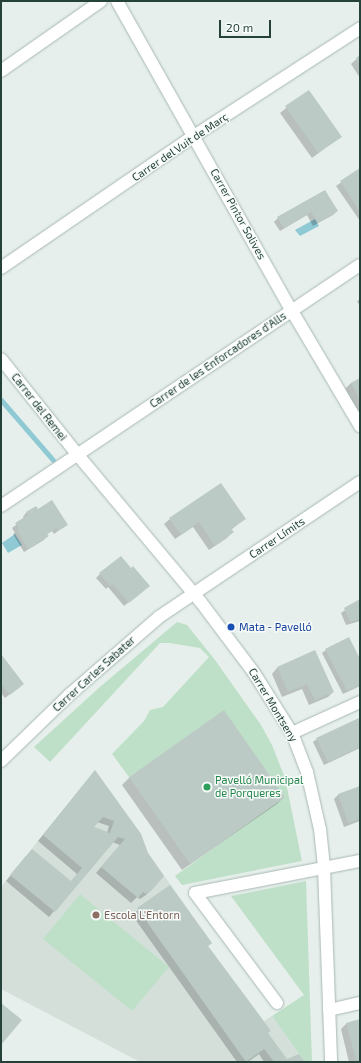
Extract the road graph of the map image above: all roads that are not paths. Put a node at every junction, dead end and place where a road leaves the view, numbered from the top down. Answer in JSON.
{"nodes":[{"id":1,"x":101,"y":1,"type":"edge"},
{"id":2,"x":117,"y":1,"type":"edge"},
{"id":3,"x":360,"y":28,"type":"edge"},
{"id":4,"x":1,"y":71,"type":"edge"},
{"id":5,"x":194,"y":136,"type":"junction"},
{"id":6,"x":360,"y":265,"type":"edge"},
{"id":7,"x":1,"y":268,"type":"edge"},
{"id":8,"x":292,"y":311,"type":"junction"},
{"id":9,"x":1,"y":359,"type":"edge"},
{"id":10,"x":360,"y":426,"type":"edge"},
{"id":11,"x":77,"y":454,"type":"junction"},
{"id":12,"x":360,"y":482,"type":"edge"},
{"id":13,"x":1,"y":506,"type":"edge"},
{"id":14,"x":194,"y":595,"type":"junction"},
{"id":15,"x":360,"y":702,"type":"edge"},
{"id":16,"x":292,"y":733,"type":"junction"},
{"id":17,"x":1,"y":761,"type":"edge"},
{"id":18,"x":360,"y":862,"type":"edge"},
{"id":19,"x":324,"y":868,"type":"junction"},
{"id":20,"x":277,"y":1003,"type":"dead end"},
{"id":21,"x":360,"y":1003,"type":"edge"},
{"id":22,"x":329,"y":1010,"type":"junction"},
{"id":23,"x":332,"y":1062,"type":"edge"}],
"edges":[{"from":1,"to":4,"type":"street"},
{"from":2,"to":5,"type":"street","name":"Carrer Pintor Solives"},
{"from":3,"to":5,"type":"street","name":"Carrer del Vuit de Març"},
{"from":5,"to":7,"type":"street","name":"Carrer del Vuit de Març"},
{"from":5,"to":8,"type":"street","name":"Carrer Pintor Solives"},
{"from":6,"to":8,"type":"street","name":"Carrer de les Enforcadores d'Alls"},
{"from":8,"to":10,"type":"street","name":"Carrer Pintor Solives"},
{"from":8,"to":11,"type":"street","name":"Carrer de les Enforcadores d'Alls"},
{"from":9,"to":11,"type":"street","name":"Carrer del Remei"},
{"from":11,"to":13,"type":"street","name":"Carrer de les Enforcadores d'Alls"},
{"from":11,"to":14,"type":"street","name":"Carrer Montseny"},
{"from":12,"to":14,"type":"street","name":"Carrer Límits"},
{"from":14,"to":16,"type":"street","name":"Carrer Montseny"},
{"from":14,"to":17,"type":"street","name":"Carrer Carles Sabater"},
{"from":15,"to":16,"type":"street"},
{"from":16,"to":19,"type":"street","name":"Carrer Montseny"},
{"from":18,"to":19,"type":"street"},
{"from":19,"to":20,"type":"street"},
{"from":19,"to":22,"type":"street","name":"Carrer Montseny"},
{"from":21,"to":22,"type":"street"},
{"from":22,"to":23,"type":"street","name":"Carrer Montseny"}]}
